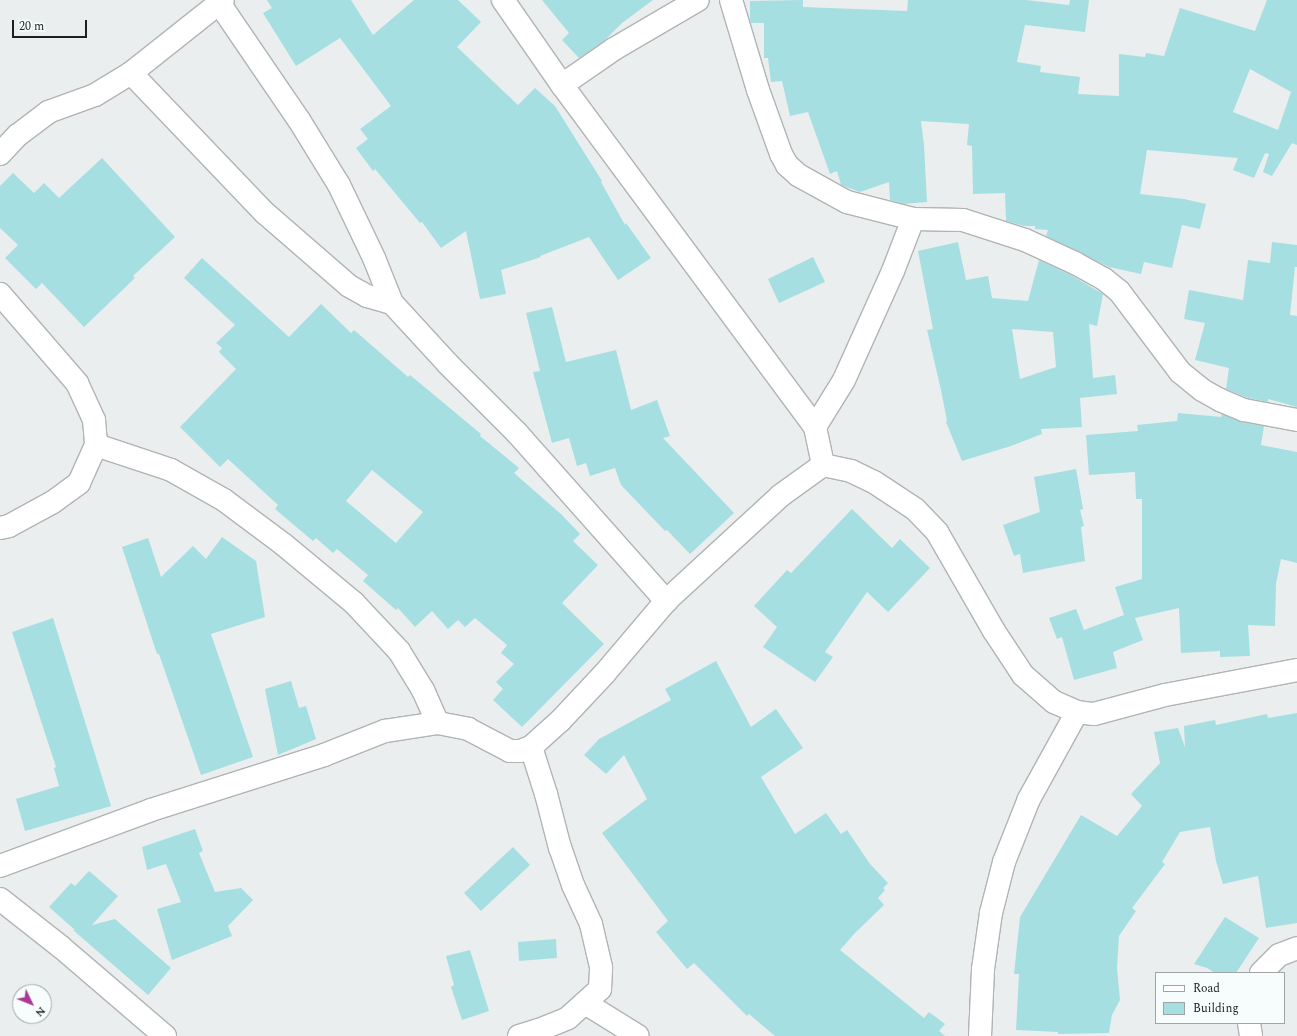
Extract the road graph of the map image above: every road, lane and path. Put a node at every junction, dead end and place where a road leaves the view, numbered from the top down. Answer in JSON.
{"nodes":[{"id":1,"x":503,"y":0,"type":"edge"},
{"id":2,"x":698,"y":0,"type":"edge"},
{"id":3,"x":731,"y":0,"type":"edge"},
{"id":4,"x":219,"y":1,"type":"edge"},
{"id":5,"x":131,"y":73,"type":"junction"},
{"id":6,"x":562,"y":85,"type":"junction"},
{"id":7,"x":0,"y":154,"type":"edge"},
{"id":8,"x":913,"y":219,"type":"junction"},
{"id":9,"x":0,"y":294,"type":"edge"},
{"id":10,"x":392,"y":303,"type":"junction"},
{"id":11,"x":1297,"y":420,"type":"edge"},
{"id":12,"x":815,"y":426,"type":"junction"},
{"id":13,"x":96,"y":445,"type":"junction"},
{"id":14,"x":823,"y":465,"type":"junction"},
{"id":15,"x":0,"y":528,"type":"edge"},
{"id":16,"x":666,"y":601,"type":"junction"},
{"id":17,"x":1297,"y":670,"type":"edge"},
{"id":18,"x":1077,"y":712,"type":"junction"},
{"id":19,"x":438,"y":723,"type":"junction"},
{"id":20,"x":531,"y":747,"type":"junction"},
{"id":21,"x":0,"y":866,"type":"edge"},
{"id":22,"x":0,"y":899,"type":"edge"},
{"id":23,"x":1297,"y":948,"type":"edge"},
{"id":24,"x":1262,"y":972,"type":"edge"},
{"id":25,"x":585,"y":1003,"type":"junction"},
{"id":26,"x":1249,"y":1024,"type":"edge"},
{"id":27,"x":165,"y":1036,"type":"edge"},
{"id":28,"x":519,"y":1036,"type":"edge"},
{"id":29,"x":638,"y":1036,"type":"edge"},
{"id":30,"x":980,"y":1036,"type":"edge"},
{"id":31,"x":1251,"y":1036,"type":"edge"}],
"edges":[{"from":1,"to":6,"type":"street"},
{"from":2,"to":6,"type":"street"},
{"from":3,"to":8,"type":"street"},
{"from":4,"to":5,"type":"street"},
{"from":4,"to":10,"type":"street"},
{"from":5,"to":7,"type":"street"},
{"from":5,"to":10,"type":"street"},
{"from":6,"to":12,"type":"street"},
{"from":8,"to":11,"type":"street"},
{"from":8,"to":12,"type":"street"},
{"from":9,"to":13,"type":"street"},
{"from":10,"to":16,"type":"street"},
{"from":12,"to":14,"type":"street"},
{"from":13,"to":15,"type":"street"},
{"from":13,"to":19,"type":"street"},
{"from":14,"to":16,"type":"street"},
{"from":14,"to":18,"type":"street"},
{"from":16,"to":20,"type":"street"},
{"from":17,"to":18,"type":"street"},
{"from":18,"to":30,"type":"street"},
{"from":19,"to":20,"type":"street"},
{"from":19,"to":21,"type":"street"},
{"from":20,"to":25,"type":"street"},
{"from":22,"to":27,"type":"street"},
{"from":23,"to":24,"type":"street"},
{"from":25,"to":28,"type":"street"},
{"from":25,"to":29,"type":"street"},
{"from":26,"to":31,"type":"street"}]}
